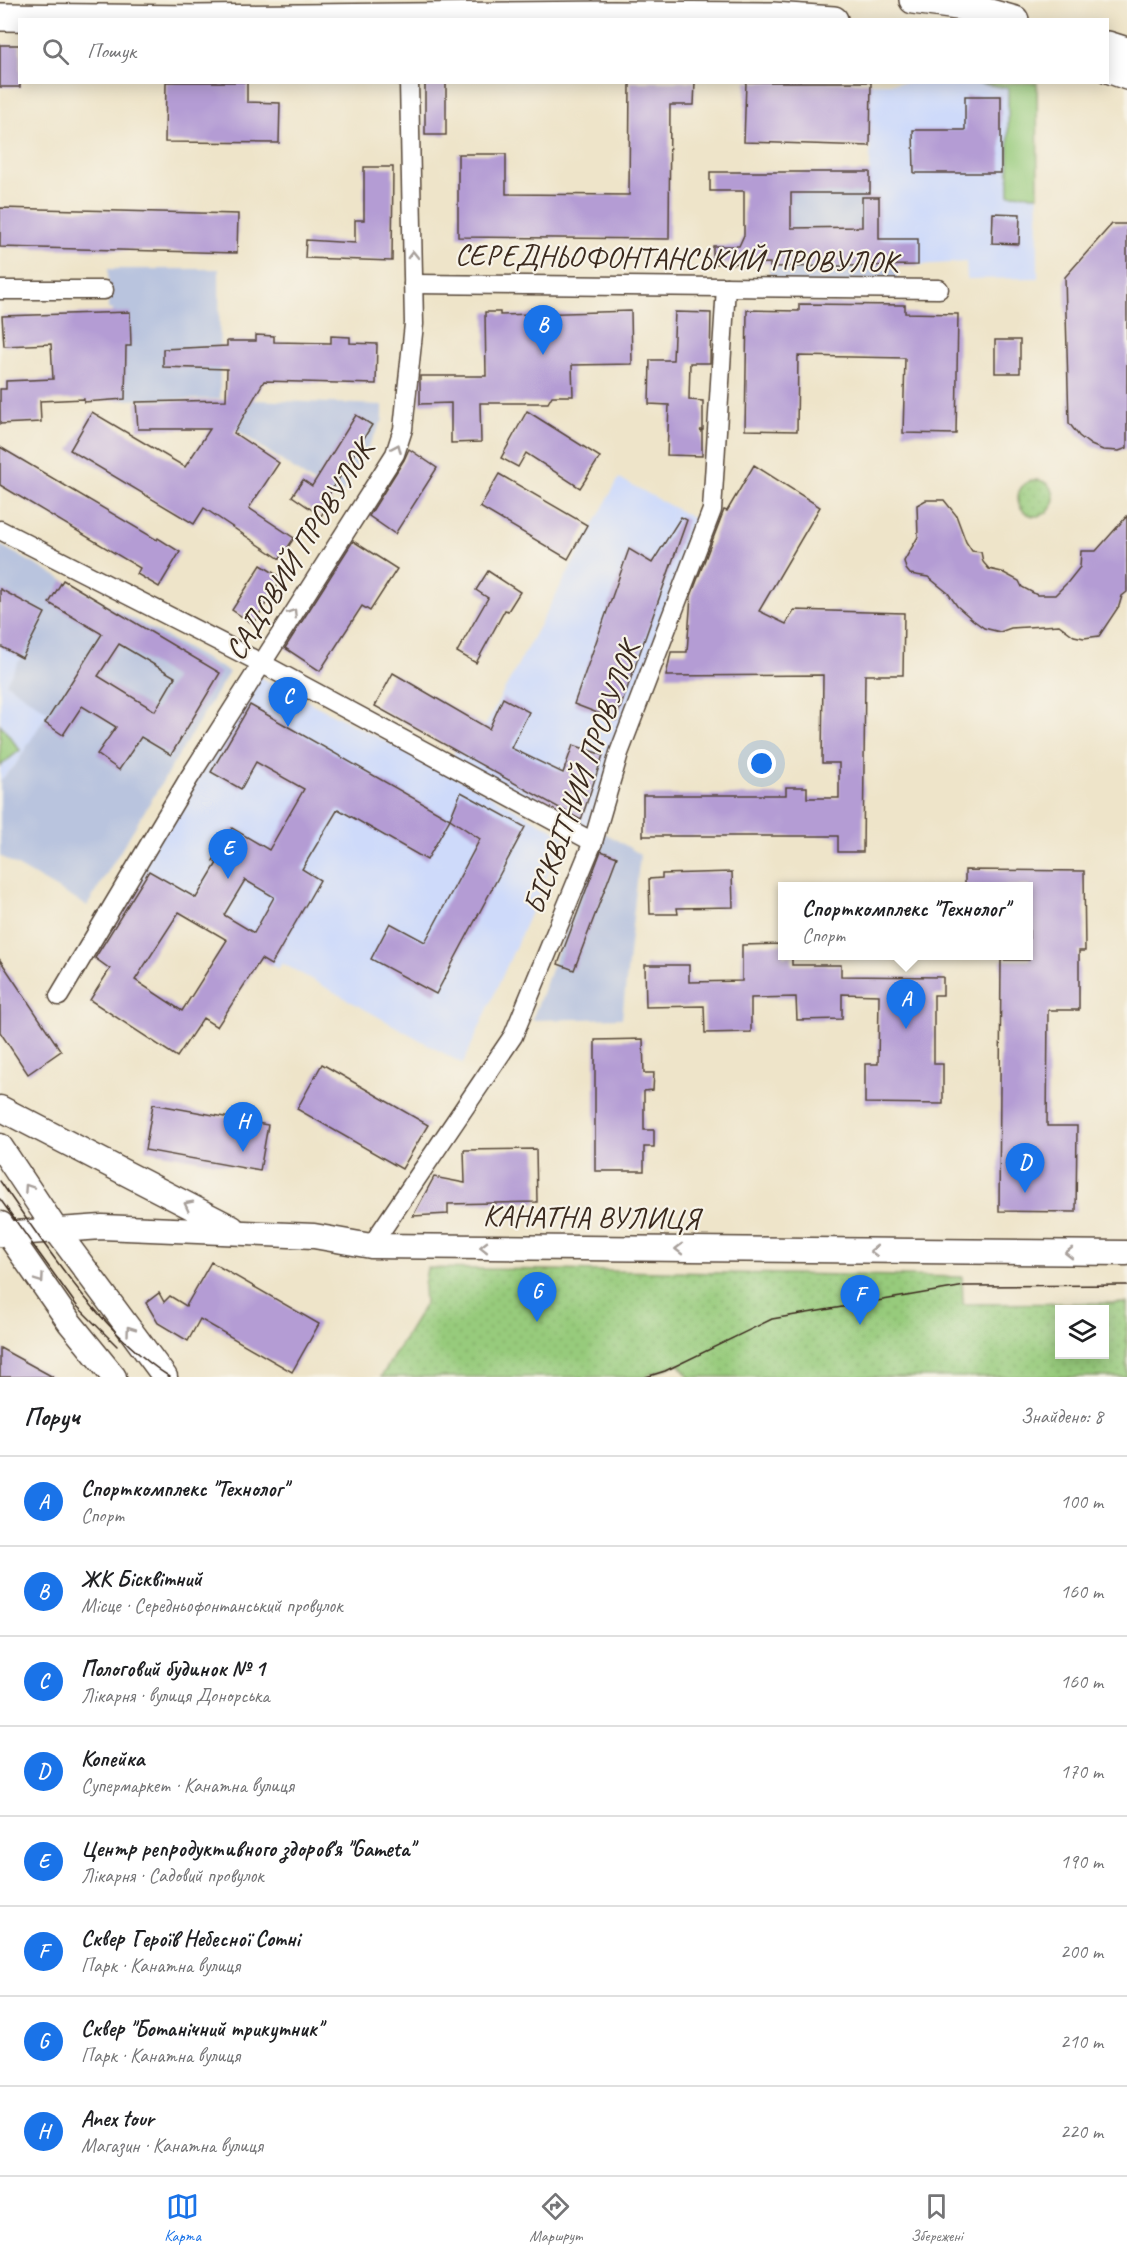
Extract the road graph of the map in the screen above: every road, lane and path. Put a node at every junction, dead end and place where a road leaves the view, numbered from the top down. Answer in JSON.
{"nodes":[{"id":1,"x":913,"y":0,"type":"edge"},
{"id":2,"x":0,"y":17,"type":"edge"},
{"id":3,"x":98,"y":18,"type":"edge"},
{"id":4,"x":408,"y":18,"type":"edge"},
{"id":5,"x":792,"y":18,"type":"edge"},
{"id":6,"x":1008,"y":18,"type":"edge"},
{"id":7,"x":1109,"y":46,"type":"edge"},
{"id":8,"x":1127,"y":51,"type":"edge"},
{"id":9,"x":1109,"y":70,"type":"edge"},
{"id":10,"x":1127,"y":76,"type":"edge"},
{"id":11,"x":409,"y":84,"type":"edge"},
{"id":12,"x":413,"y":284,"type":"junction"},
{"id":13,"x":726,"y":287,"type":"junction"},
{"id":14,"x":939,"y":289,"type":"dead end"},
{"id":15,"x":0,"y":290,"type":"edge"},
{"id":16,"x":104,"y":290,"type":"dead end"},
{"id":17,"x":0,"y":530,"type":"edge"},
{"id":18,"x":261,"y":663,"type":"junction"},
{"id":19,"x":593,"y":842,"type":"junction"},
{"id":20,"x":59,"y":996,"type":"dead end"},
{"id":21,"x":0,"y":1108,"type":"edge"},
{"id":22,"x":0,"y":1146,"type":"edge"},
{"id":23,"x":3,"y":1230,"type":"edge"},
{"id":24,"x":56,"y":1230,"type":"junction"},
{"id":25,"x":240,"y":1232,"type":"junction"},
{"id":26,"x":371,"y":1246,"type":"junction"},
{"id":27,"x":1127,"y":1253,"type":"edge"},
{"id":28,"x":114,"y":1377,"type":"edge"},
{"id":29,"x":165,"y":1377,"type":"edge"}],
"edges":[{"from":1,"to":6,"type":"main road"},
{"from":2,"to":3,"type":"main road"},
{"from":4,"to":5,"type":"main road"},
{"from":7,"to":8,"type":"main road"},
{"from":9,"to":10,"type":"main road"},
{"from":12,"to":11,"type":"street","name":"САДОВИЙ ПРОВУЛОК","one_way":true},
{"from":12,"to":13,"type":"street","name":"СЕРЕДНЬОФОНТАНСЬКИЙ ПРОВУЛОК"},
{"from":18,"to":12,"type":"street","name":"САДОВИЙ ПРОВУЛОК","one_way":true},
{"from":13,"to":14,"type":"street","name":"СЕРЕДНЬОФОНТАНСЬКИЙ ПРОВУЛОК"},
{"from":13,"to":19,"type":"street","name":"БІСКВІТНИЙ ПРОВУЛОК"},
{"from":15,"to":16,"type":"street"},
{"from":17,"to":18,"type":"street"},
{"from":18,"to":19,"type":"street"},
{"from":18,"to":20,"type":"street","name":"САДОВИЙ ПРОВУЛОК"},
{"from":19,"to":26,"type":"street","name":"БІСКВІТНИЙ ПРОВУЛОК"},
{"from":25,"to":21,"type":"main road","one_way":true},
{"from":24,"to":22,"type":"main road","one_way":true},
{"from":23,"to":24,"type":"main road","name":"КАНАТНА ВУЛИЦЯ"},
{"from":23,"to":28,"type":"main road","one_way":true},
{"from":24,"to":25,"type":"main road","name":"КАНАТНА ВУЛИЦЯ"},
{"from":29,"to":24,"type":"main road","one_way":true},
{"from":25,"to":26,"type":"main road","name":"КАНАТНА ВУЛИЦЯ"},
{"from":27,"to":26,"type":"main road","name":"КАНАТНА ВУЛИЦЯ","one_way":true}]}
